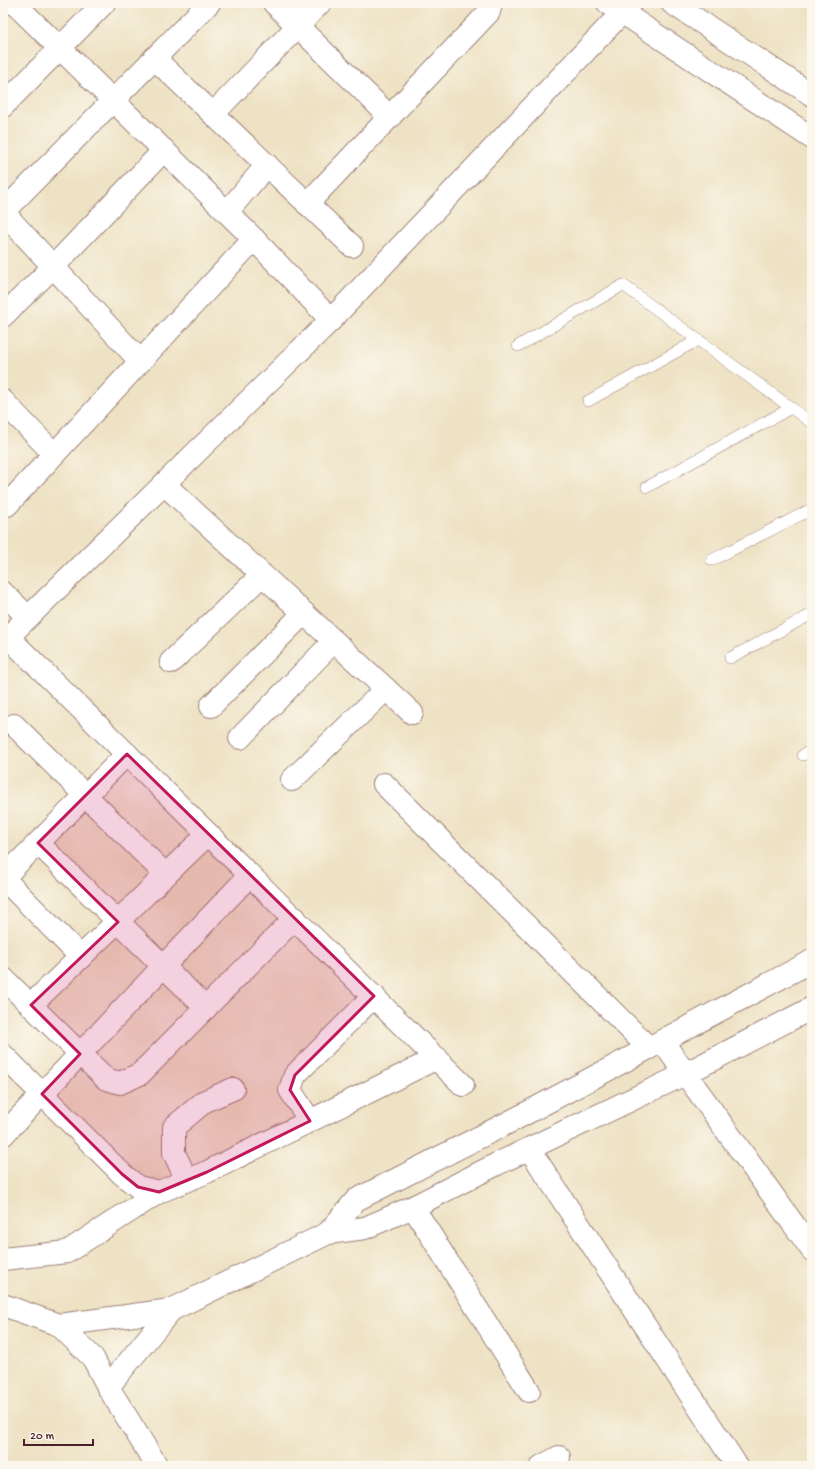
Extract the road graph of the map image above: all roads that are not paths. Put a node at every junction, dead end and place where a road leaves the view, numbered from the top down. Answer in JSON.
{"nodes":[{"id":1,"x":14,"y":3,"type":"edge"},
{"id":2,"x":104,"y":3,"type":"edge"},
{"id":3,"x":209,"y":3,"type":"edge"},
{"id":4,"x":274,"y":3,"type":"edge"},
{"id":5,"x":320,"y":3,"type":"edge"},
{"id":6,"x":491,"y":3,"type":"edge"},
{"id":7,"x":672,"y":3,"type":"edge"},
{"id":8,"x":620,"y":6,"type":"edge"},
{"id":9,"x":298,"y":26,"type":"junction"},
{"id":10,"x":60,"y":48,"type":"junction"},
{"id":11,"x":154,"y":58,"type":"junction"},
{"id":12,"x":812,"y":95,"type":"edge"},
{"id":13,"x":113,"y":100,"type":"junction"},
{"id":14,"x":3,"y":106,"type":"edge"},
{"id":15,"x":213,"y":114,"type":"junction"},
{"id":16,"x":390,"y":117,"type":"junction"},
{"id":17,"x":812,"y":138,"type":"edge"},
{"id":18,"x":164,"y":150,"type":"junction"},
{"id":19,"x":267,"y":165,"type":"junction"},
{"id":20,"x":308,"y":204,"type":"junction"},
{"id":21,"x":227,"y":212,"type":"junction"},
{"id":22,"x":254,"y":239,"type":"junction"},
{"id":23,"x":352,"y":246,"type":"dead end"},
{"id":24,"x":54,"y":266,"type":"junction"},
{"id":25,"x":3,"y":316,"type":"edge"},
{"id":26,"x":331,"y":320,"type":"junction"},
{"id":27,"x":698,"y":340,"type":"junction"},
{"id":28,"x":518,"y":346,"type":"dead end"},
{"id":29,"x":140,"y":361,"type":"junction"},
{"id":30,"x":3,"y":401,"type":"edge"},
{"id":31,"x":588,"y":401,"type":"dead end"},
{"id":32,"x":791,"y":408,"type":"junction"},
{"id":33,"x":812,"y":423,"type":"edge"},
{"id":34,"x":54,"y":454,"type":"junction"},
{"id":35,"x":164,"y":484,"type":"junction"},
{"id":36,"x":646,"y":487,"type":"dead end"},
{"id":37,"x":7,"y":505,"type":"dead end"},
{"id":38,"x":812,"y":509,"type":"edge"},
{"id":39,"x":712,"y":560,"type":"dead end"},
{"id":40,"x":262,"y":575,"type":"junction"},
{"id":41,"x":3,"y":592,"type":"edge"},
{"id":42,"x":304,"y":613,"type":"junction"},
{"id":43,"x":812,"y":614,"type":"edge"},
{"id":44,"x":28,"y":617,"type":"junction"},
{"id":45,"x":5,"y":640,"type":"edge"},
{"id":46,"x":334,"y":641,"type":"junction"},
{"id":47,"x":730,"y":658,"type":"dead end"},
{"id":48,"x":171,"y":662,"type":"dead end"},
{"id":49,"x":386,"y":689,"type":"junction"},
{"id":50,"x":211,"y":706,"type":"dead end"},
{"id":51,"x":412,"y":713,"type":"dead end"},
{"id":52,"x":14,"y":725,"type":"dead end"},
{"id":53,"x":240,"y":738,"type":"dead end"},
{"id":54,"x":127,"y":754,"type":"junction"},
{"id":55,"x":292,"y":780,"type":"dead end"},
{"id":56,"x":384,"y":784,"type":"dead end"},
{"id":57,"x":86,"y":795,"type":"junction"},
{"id":58,"x":208,"y":834,"type":"junction"},
{"id":59,"x":38,"y":843,"type":"junction"},
{"id":60,"x":166,"y":875,"type":"junction"},
{"id":61,"x":250,"y":875,"type":"junction"},
{"id":62,"x":3,"y":878,"type":"edge"},
{"id":63,"x":295,"y":918,"type":"junction"},
{"id":64,"x":118,"y":922,"type":"junction"},
{"id":65,"x":81,"y":957,"type":"junction"},
{"id":66,"x":812,"y":961,"type":"edge"},
{"id":67,"x":163,"y":966,"type":"junction"},
{"id":68,"x":3,"y":978,"type":"edge"},
{"id":69,"x":374,"y":996,"type":"junction"},
{"id":70,"x":31,"y":1005,"type":"junction"},
{"id":71,"x":206,"y":1008,"type":"junction"},
{"id":72,"x":812,"y":1008,"type":"edge"},
{"id":73,"x":655,"y":1045,"type":"junction"},
{"id":74,"x":80,"y":1054,"type":"junction"},
{"id":75,"x":3,"y":1055,"type":"edge"},
{"id":76,"x":437,"y":1058,"type":"junction"},
{"id":77,"x":685,"y":1074,"type":"junction"},
{"id":78,"x":463,"y":1085,"type":"dead end"},
{"id":79,"x":233,"y":1089,"type":"dead end"},
{"id":80,"x":42,"y":1094,"type":"junction"},
{"id":81,"x":310,"y":1121,"type":"junction"},
{"id":82,"x":3,"y":1135,"type":"edge"},
{"id":83,"x":530,"y":1150,"type":"junction"},
{"id":84,"x":188,"y":1180,"type":"junction"},
{"id":85,"x":159,"y":1192,"type":"junction"},
{"id":86,"x":413,"y":1207,"type":"junction"},
{"id":87,"x":328,"y":1233,"type":"junction"},
{"id":88,"x":812,"y":1250,"type":"edge"},
{"id":89,"x":3,"y":1259,"type":"edge"},
{"id":90,"x":3,"y":1305,"type":"edge"},
{"id":91,"x":171,"y":1310,"type":"junction"},
{"id":92,"x":59,"y":1325,"type":"junction"},
{"id":93,"x":108,"y":1387,"type":"junction"},
{"id":94,"x":529,"y":1391,"type":"dead end"},
{"id":95,"x":158,"y":1466,"type":"edge"},
{"id":96,"x":737,"y":1466,"type":"edge"}],
"edges":[{"from":1,"to":10,"type":"street"},
{"from":2,"to":10,"type":"street"},
{"from":3,"to":11,"type":"street"},
{"from":4,"to":9,"type":"street"},
{"from":5,"to":9,"type":"street"},
{"from":6,"to":16,"type":"street"},
{"from":7,"to":12,"type":"street"},
{"from":8,"to":17,"type":"street"},
{"from":8,"to":26,"type":"street"},
{"from":9,"to":15,"type":"street"},
{"from":9,"to":16,"type":"street"},
{"from":10,"to":13,"type":"street"},
{"from":10,"to":14,"type":"street"},
{"from":11,"to":13,"type":"street"},
{"from":11,"to":15,"type":"street"},
{"from":13,"to":18,"type":"street"},
{"from":13,"to":24,"type":"street"},
{"from":15,"to":19,"type":"street"},
{"from":16,"to":20,"type":"street"},
{"from":18,"to":21,"type":"street"},
{"from":18,"to":24,"type":"street"},
{"from":19,"to":20,"type":"street"},
{"from":19,"to":21,"type":"street"},
{"from":20,"to":23,"type":"street"},
{"from":21,"to":22,"type":"street"},
{"from":22,"to":26,"type":"street"},
{"from":22,"to":29,"type":"street"},
{"from":24,"to":25,"type":"street"},
{"from":24,"to":29,"type":"street"},
{"from":26,"to":35,"type":"street"},
{"from":27,"to":28,"type":"lane"},
{"from":27,"to":31,"type":"lane"},
{"from":27,"to":32,"type":"lane"},
{"from":29,"to":34,"type":"street"},
{"from":30,"to":34,"type":"street"},
{"from":32,"to":33,"type":"lane"},
{"from":32,"to":36,"type":"lane"},
{"from":34,"to":37,"type":"street"},
{"from":35,"to":40,"type":"street"},
{"from":35,"to":44,"type":"street"},
{"from":38,"to":39,"type":"lane"},
{"from":40,"to":42,"type":"street"},
{"from":40,"to":48,"type":"street"},
{"from":41,"to":44,"type":"street"},
{"from":42,"to":46,"type":"street"},
{"from":42,"to":50,"type":"street"},
{"from":43,"to":47,"type":"lane"},
{"from":44,"to":45,"type":"street"},
{"from":45,"to":54,"type":"street"},
{"from":46,"to":49,"type":"street"},
{"from":46,"to":53,"type":"street"},
{"from":49,"to":51,"type":"street"},
{"from":49,"to":55,"type":"street"},
{"from":52,"to":57,"type":"street"},
{"from":54,"to":57,"type":"street"},
{"from":54,"to":58,"type":"street"},
{"from":56,"to":73,"type":"street"},
{"from":57,"to":59,"type":"street"},
{"from":57,"to":60,"type":"street"},
{"from":58,"to":60,"type":"street"},
{"from":58,"to":61,"type":"street"},
{"from":59,"to":62,"type":"street"},
{"from":59,"to":64,"type":"street"},
{"from":60,"to":64,"type":"street"},
{"from":61,"to":63,"type":"street"},
{"from":61,"to":67,"type":"street"},
{"from":62,"to":65,"type":"street"},
{"from":63,"to":69,"type":"street"},
{"from":63,"to":71,"type":"street"},
{"from":64,"to":65,"type":"street"},
{"from":64,"to":67,"type":"street"},
{"from":65,"to":70,"type":"street"},
{"from":66,"to":73,"type":"street"},
{"from":67,"to":71,"type":"street"},
{"from":67,"to":74,"type":"street"},
{"from":68,"to":70,"type":"street"},
{"from":69,"to":76,"type":"street"},
{"from":69,"to":81,"type":"street"},
{"from":70,"to":74,"type":"street"},
{"from":71,"to":74,"type":"street"},
{"from":72,"to":77,"type":"street"},
{"from":73,"to":77,"type":"street"},
{"from":73,"to":87,"type":"street"},
{"from":74,"to":80,"type":"street"},
{"from":75,"to":80,"type":"street"},
{"from":76,"to":78,"type":"street"},
{"from":76,"to":81,"type":"street"},
{"from":77,"to":83,"type":"street"},
{"from":77,"to":88,"type":"street"},
{"from":79,"to":84,"type":"street"},
{"from":80,"to":82,"type":"street"},
{"from":80,"to":85,"type":"street"},
{"from":81,"to":84,"type":"street"},
{"from":83,"to":86,"type":"street"},
{"from":83,"to":96,"type":"street"},
{"from":84,"to":85,"type":"street"},
{"from":85,"to":89,"type":"street"},
{"from":86,"to":87,"type":"street"},
{"from":86,"to":94,"type":"street"},
{"from":87,"to":91,"type":"street"},
{"from":90,"to":92,"type":"street"},
{"from":91,"to":92,"type":"street"},
{"from":91,"to":93,"type":"street"},
{"from":92,"to":93,"type":"street"},
{"from":93,"to":95,"type":"street"}]}
